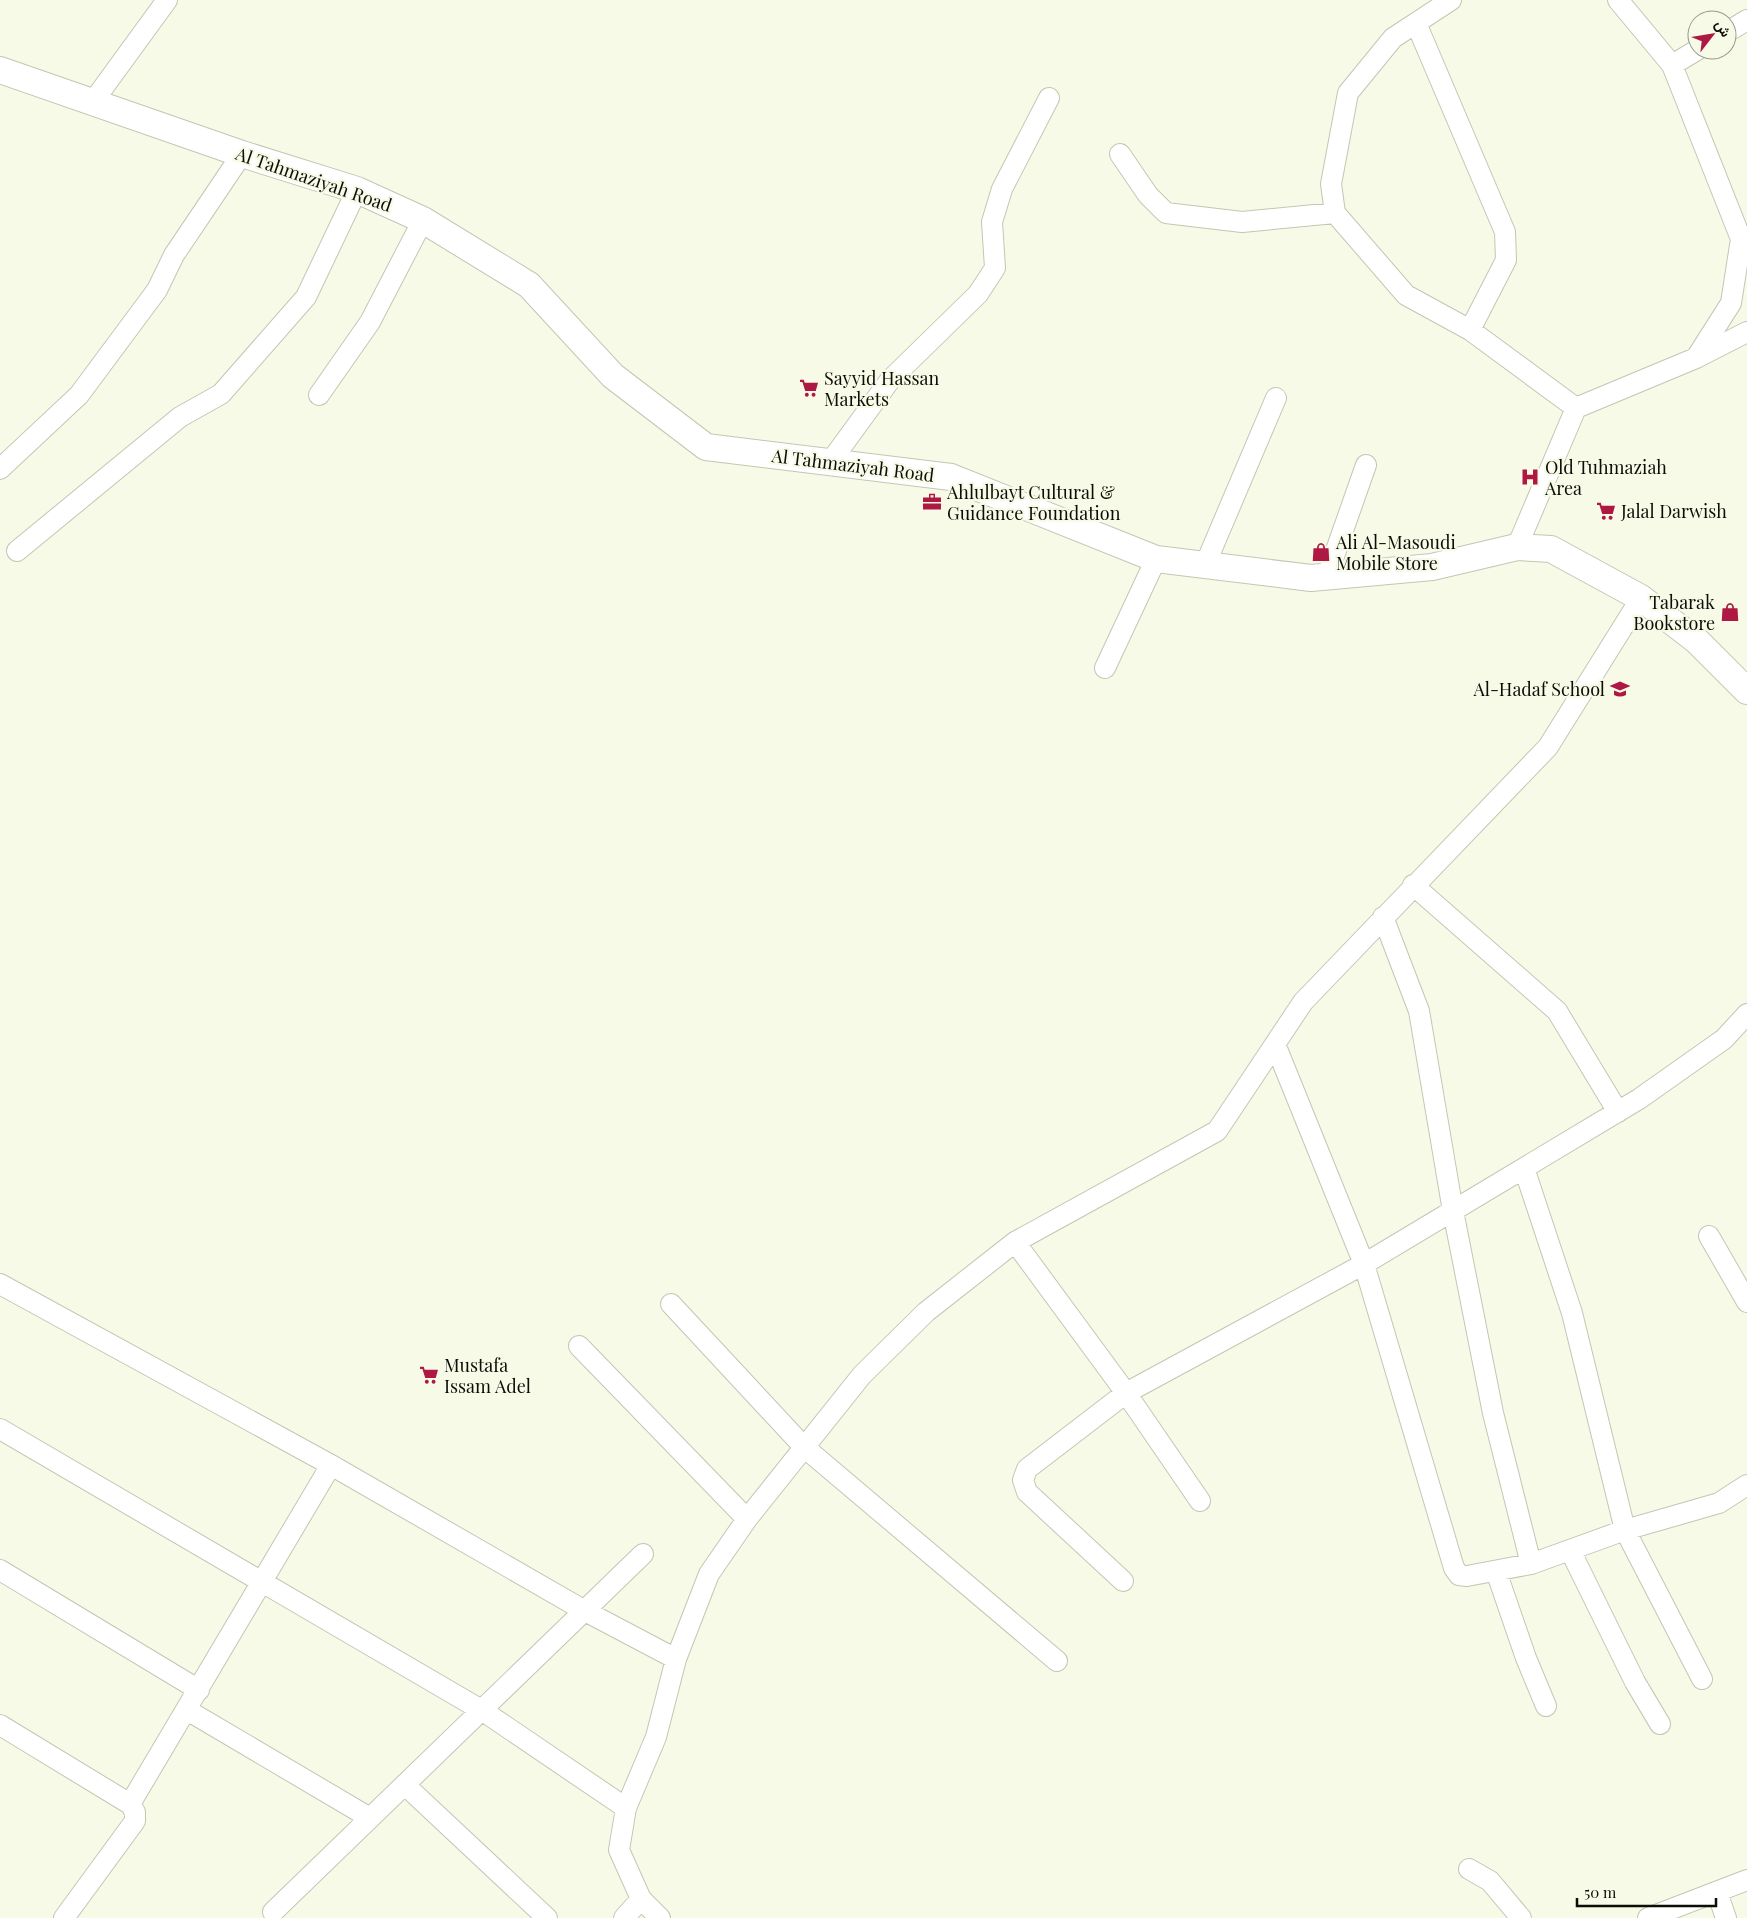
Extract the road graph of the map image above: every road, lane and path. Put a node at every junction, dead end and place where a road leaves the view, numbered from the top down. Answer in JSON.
{"nodes":[{"id":1,"x":167,"y":0,"type":"edge"},
{"id":2,"x":1452,"y":0,"type":"edge"},
{"id":3,"x":1618,"y":0,"type":"edge"},
{"id":4,"x":1416,"y":23,"type":"junction"},
{"id":5,"x":1687,"y":56,"type":"edge"},
{"id":6,"x":1672,"y":65,"type":"junction"},
{"id":7,"x":0,"y":70,"type":"edge"},
{"id":8,"x":1049,"y":98,"type":"dead end"},
{"id":9,"x":92,"y":103,"type":"junction"},
{"id":10,"x":242,"y":154,"type":"junction"},
{"id":11,"x":1120,"y":154,"type":"dead end"},
{"id":12,"x":357,"y":190,"type":"junction"},
{"id":13,"x":1335,"y":213,"type":"junction"},
{"id":14,"x":423,"y":220,"type":"junction"},
{"id":15,"x":1470,"y":330,"type":"junction"},
{"id":16,"x":1747,"y":332,"type":"edge"},
{"id":17,"x":1696,"y":358,"type":"junction"},
{"id":18,"x":319,"y":395,"type":"dead end"},
{"id":19,"x":1276,"y":398,"type":"dead end"},
{"id":20,"x":1576,"y":408,"type":"junction"},
{"id":21,"x":831,"y":461,"type":"junction"},
{"id":22,"x":1366,"y":465,"type":"dead end"},
{"id":23,"x":0,"y":470,"type":"edge"},
{"id":24,"x":1517,"y":547,"type":"junction"},
{"id":25,"x":17,"y":552,"type":"dead end"},
{"id":26,"x":1156,"y":559,"type":"junction"},
{"id":27,"x":1205,"y":565,"type":"junction"},
{"id":28,"x":1327,"y":576,"type":"junction"},
{"id":29,"x":1641,"y":598,"type":"junction"},
{"id":30,"x":1105,"y":668,"type":"dead end"},
{"id":31,"x":1747,"y":691,"type":"edge"},
{"id":32,"x":1413,"y":884,"type":"junction"},
{"id":33,"x":1383,"y":917,"type":"junction"},
{"id":34,"x":1747,"y":1014,"type":"edge"},
{"id":35,"x":1275,"y":1044,"type":"junction"},
{"id":36,"x":1618,"y":1112,"type":"junction"},
{"id":37,"x":1524,"y":1168,"type":"junction"},
{"id":38,"x":1453,"y":1211,"type":"junction"},
{"id":39,"x":1710,"y":1236,"type":"dead end"},
{"id":40,"x":1015,"y":1242,"type":"junction"},
{"id":41,"x":1364,"y":1264,"type":"junction"},
{"id":42,"x":0,"y":1284,"type":"edge"},
{"id":43,"x":1747,"y":1302,"type":"edge"},
{"id":44,"x":671,"y":1304,"type":"dead end"},
{"id":45,"x":579,"y":1346,"type":"dead end"},
{"id":46,"x":1126,"y":1393,"type":"junction"},
{"id":47,"x":0,"y":1429,"type":"edge"},
{"id":48,"x":804,"y":1447,"type":"junction"},
{"id":49,"x":331,"y":1466,"type":"junction"},
{"id":50,"x":1747,"y":1485,"type":"edge"},
{"id":51,"x":1200,"y":1501,"type":"dead end"},
{"id":52,"x":747,"y":1519,"type":"junction"},
{"id":53,"x":1625,"y":1530,"type":"junction"},
{"id":54,"x":1570,"y":1550,"type":"junction"},
{"id":55,"x":643,"y":1554,"type":"dead end"},
{"id":56,"x":1531,"y":1564,"type":"junction"},
{"id":57,"x":0,"y":1570,"type":"edge"},
{"id":58,"x":1496,"y":1571,"type":"junction"},
{"id":59,"x":263,"y":1581,"type":"junction"},
{"id":60,"x":1123,"y":1581,"type":"dead end"},
{"id":61,"x":585,"y":1611,"type":"junction"},
{"id":62,"x":676,"y":1659,"type":"junction"},
{"id":63,"x":1058,"y":1661,"type":"dead end"},
{"id":64,"x":1702,"y":1679,"type":"dead end"},
{"id":65,"x":199,"y":1690,"type":"junction"},
{"id":66,"x":1546,"y":1706,"type":"dead end"},
{"id":67,"x":187,"y":1710,"type":"junction"},
{"id":68,"x":482,"y":1711,"type":"junction"},
{"id":69,"x":1660,"y":1724,"type":"dead end"},
{"id":70,"x":0,"y":1725,"type":"edge"},
{"id":71,"x":405,"y":1785,"type":"junction"},
{"id":72,"x":130,"y":1804,"type":"junction"},
{"id":73,"x":626,"y":1808,"type":"junction"},
{"id":74,"x":370,"y":1818,"type":"junction"},
{"id":75,"x":1468,"y":1869,"type":"dead end"},
{"id":76,"x":1747,"y":1880,"type":"edge"},
{"id":77,"x":1717,"y":1892,"type":"junction"},
{"id":78,"x":641,"y":1899,"type":"junction"},
{"id":79,"x":273,"y":1912,"type":"dead end"},
{"id":80,"x":64,"y":1918,"type":"edge"},
{"id":81,"x":547,"y":1918,"type":"edge"},
{"id":82,"x":624,"y":1918,"type":"edge"},
{"id":83,"x":660,"y":1918,"type":"edge"},
{"id":84,"x":1521,"y":1918,"type":"edge"},
{"id":85,"x":1648,"y":1918,"type":"edge"},
{"id":86,"x":1726,"y":1918,"type":"edge"}],
"edges":[{"from":1,"to":9,"type":"street"},
{"from":2,"to":4,"type":"street"},
{"from":3,"to":6,"type":"street"},
{"from":4,"to":13,"type":"street"},
{"from":4,"to":15,"type":"street"},
{"from":5,"to":6,"type":"street"},
{"from":6,"to":17,"type":"street"},
{"from":7,"to":9,"type":"main road","name":"Al Tahmaziyah Road"},
{"from":8,"to":21,"type":"street"},
{"from":9,"to":10,"type":"main road","name":"Al Tahmaziyah Road"},
{"from":10,"to":12,"type":"main road","name":"Al Tahmaziyah Road"},
{"from":10,"to":23,"type":"street"},
{"from":11,"to":13,"type":"street"},
{"from":12,"to":14,"type":"main road","name":"Al Tahmaziyah Road"},
{"from":12,"to":25,"type":"street"},
{"from":13,"to":15,"type":"street"},
{"from":14,"to":18,"type":"street"},
{"from":14,"to":21,"type":"main road","name":"Al Tahmaziyah Road"},
{"from":15,"to":20,"type":"street"},
{"from":16,"to":17,"type":"street"},
{"from":17,"to":20,"type":"street"},
{"from":19,"to":27,"type":"street"},
{"from":20,"to":24,"type":"street"},
{"from":21,"to":26,"type":"main road","name":"Al Tahmaziyah Road"},
{"from":22,"to":28,"type":"street"},
{"from":24,"to":28,"type":"main road","name":"Al Tahmaziyah Road"},
{"from":24,"to":29,"type":"main road","name":"Al Tahmaziyah Road"},
{"from":26,"to":27,"type":"main road","name":"Al Tahmaziyah Road"},
{"from":26,"to":30,"type":"street"},
{"from":27,"to":28,"type":"main road","name":"Al Tahmaziyah Road"},
{"from":29,"to":31,"type":"main road","name":"Al Tahmaziyah Road"},
{"from":29,"to":32,"type":"street"},
{"from":32,"to":33,"type":"street"},
{"from":32,"to":36,"type":"street"},
{"from":33,"to":35,"type":"street"},
{"from":33,"to":38,"type":"street"},
{"from":34,"to":36,"type":"street"},
{"from":35,"to":40,"type":"street"},
{"from":35,"to":41,"type":"street"},
{"from":36,"to":37,"type":"street"},
{"from":37,"to":38,"type":"street"},
{"from":37,"to":53,"type":"street"},
{"from":38,"to":41,"type":"street"},
{"from":38,"to":56,"type":"street"},
{"from":39,"to":43,"type":"street"},
{"from":40,"to":46,"type":"street"},
{"from":40,"to":48,"type":"street"},
{"from":41,"to":46,"type":"street"},
{"from":41,"to":58,"type":"street"},
{"from":42,"to":49,"type":"street"},
{"from":44,"to":48,"type":"street"},
{"from":45,"to":52,"type":"street"},
{"from":46,"to":51,"type":"street"},
{"from":46,"to":60,"type":"street"},
{"from":47,"to":59,"type":"street"},
{"from":48,"to":52,"type":"street"},
{"from":48,"to":63,"type":"street"},
{"from":49,"to":59,"type":"street"},
{"from":49,"to":61,"type":"street"},
{"from":50,"to":53,"type":"street"},
{"from":52,"to":62,"type":"street"},
{"from":53,"to":54,"type":"street"},
{"from":53,"to":64,"type":"street"},
{"from":54,"to":56,"type":"street"},
{"from":54,"to":69,"type":"street"},
{"from":55,"to":61,"type":"street"},
{"from":56,"to":58,"type":"street"},
{"from":57,"to":65,"type":"street"},
{"from":58,"to":66,"type":"street"},
{"from":59,"to":65,"type":"street"},
{"from":59,"to":68,"type":"street"},
{"from":61,"to":62,"type":"street"},
{"from":61,"to":68,"type":"street"},
{"from":62,"to":73,"type":"street"},
{"from":65,"to":67,"type":"street"},
{"from":67,"to":72,"type":"street"},
{"from":67,"to":74,"type":"street"},
{"from":68,"to":71,"type":"street"},
{"from":68,"to":73,"type":"street"},
{"from":70,"to":72,"type":"street"},
{"from":71,"to":74,"type":"street"},
{"from":71,"to":81,"type":"street"},
{"from":72,"to":80,"type":"street"},
{"from":73,"to":78,"type":"street"},
{"from":74,"to":79,"type":"street"},
{"from":75,"to":84,"type":"street"},
{"from":76,"to":77,"type":"street"},
{"from":77,"to":85,"type":"street"},
{"from":77,"to":86,"type":"street"},
{"from":78,"to":82,"type":"street"},
{"from":78,"to":83,"type":"street"}]}
